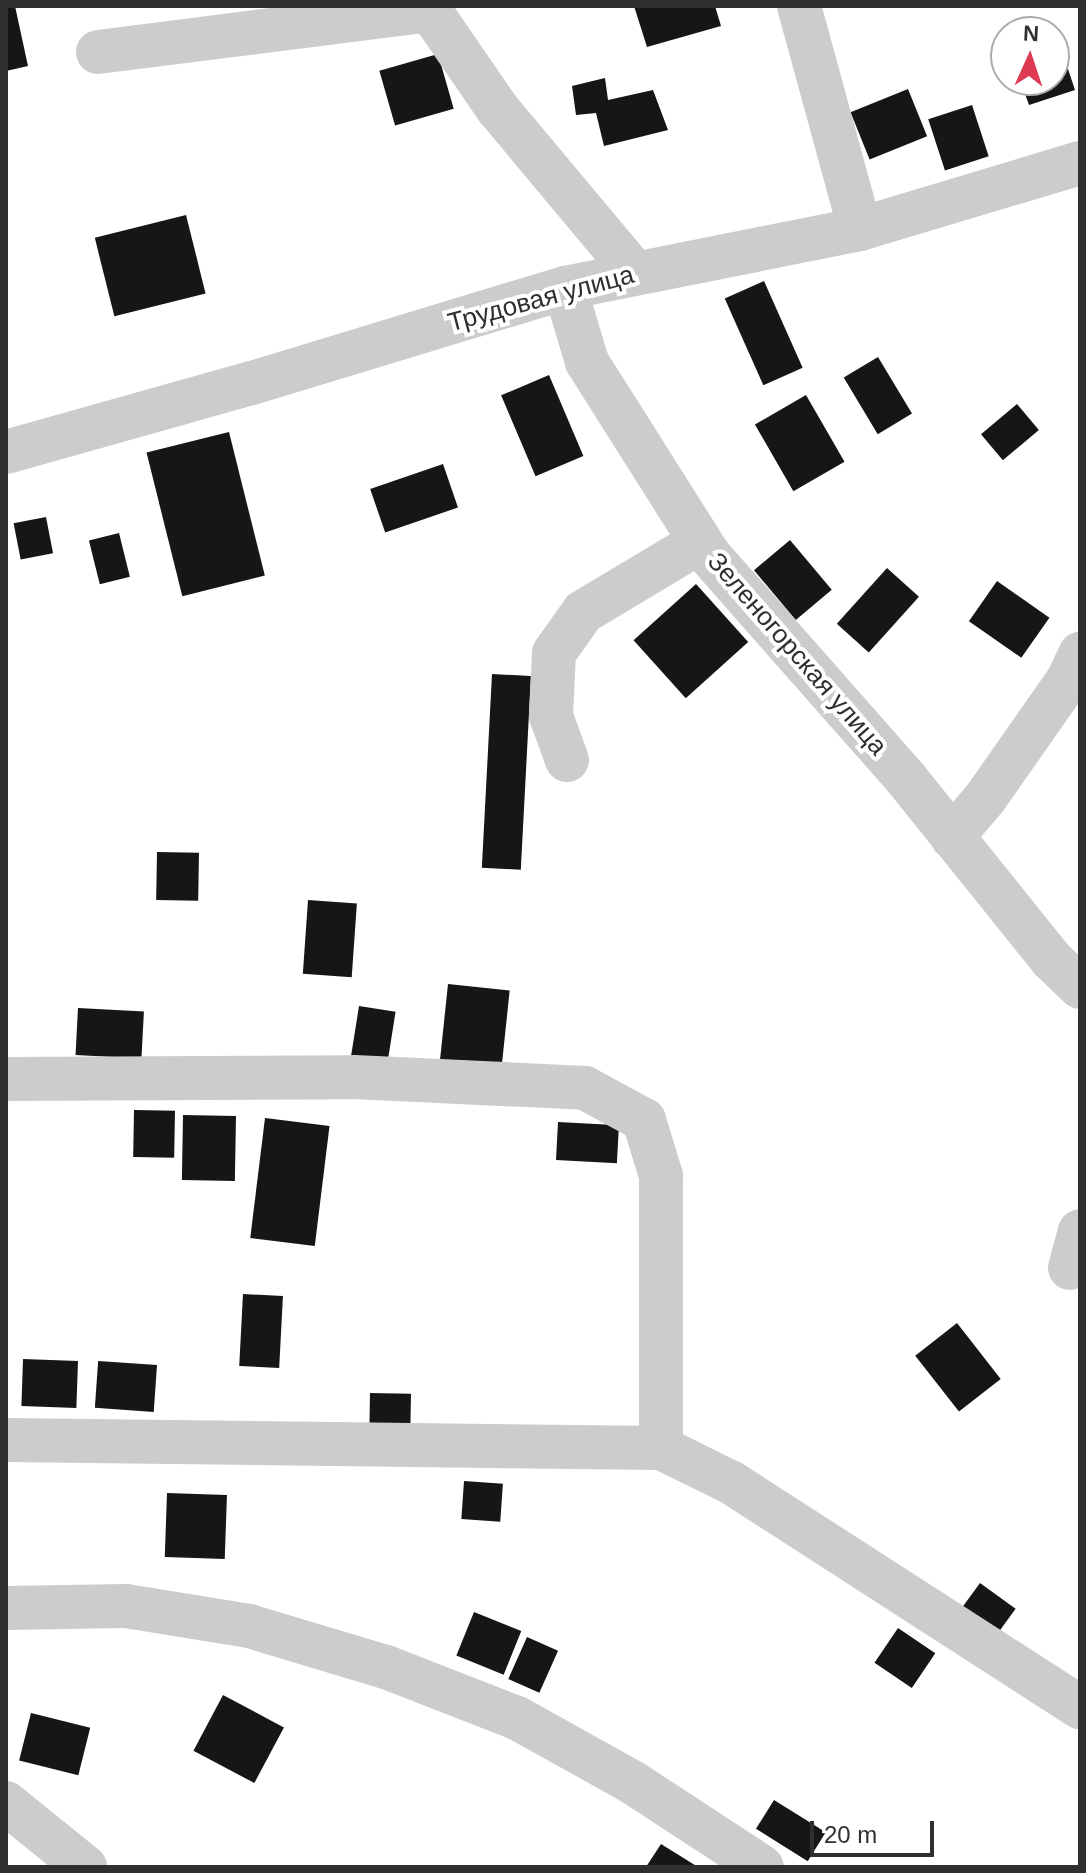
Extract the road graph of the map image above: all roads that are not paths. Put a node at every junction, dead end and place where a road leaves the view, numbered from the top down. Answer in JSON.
{"nodes":[{"id":1,"x":799,"y":6,"type":"edge"},
{"id":2,"x":428,"y":8,"type":"edge"},
{"id":3,"x":98,"y":52,"type":"dead end"},
{"id":4,"x":1080,"y":163,"type":"edge"},
{"id":5,"x":860,"y":229,"type":"junction"},
{"id":6,"x":635,"y":273,"type":"junction"},
{"id":7,"x":565,"y":288,"type":"junction"},
{"id":8,"x":6,"y":452,"type":"edge"},
{"id":9,"x":700,"y":542,"type":"junction"},
{"id":10,"x":1080,"y":654,"type":"edge"},
{"id":11,"x":567,"y":760,"type":"dead end"},
{"id":12,"x":952,"y":837,"type":"junction"},
{"id":13,"x":1080,"y":987,"type":"edge"},
{"id":14,"x":6,"y":1079,"type":"edge"},
{"id":15,"x":6,"y":1440,"type":"edge"},
{"id":16,"x":661,"y":1448,"type":"junction"},
{"id":17,"x":6,"y":1608,"type":"edge"},
{"id":18,"x":1080,"y":1707,"type":"edge"},
{"id":19,"x":6,"y":1803,"type":"edge"},
{"id":20,"x":85,"y":1867,"type":"edge"},
{"id":21,"x":762,"y":1867,"type":"edge"}],
"edges":[{"from":1,"to":5,"type":"street"},
{"from":2,"to":3,"type":"street"},
{"from":2,"to":6,"type":"street"},
{"from":4,"to":5,"type":"street","name":"Трудовая улица"},
{"from":5,"to":6,"type":"street","name":"Трудовая улица"},
{"from":6,"to":7,"type":"street","name":"Трудовая улица"},
{"from":7,"to":8,"type":"street","name":"Трудовая улица"},
{"from":7,"to":9,"type":"street","name":"Зеленогорская улица"},
{"from":9,"to":11,"type":"street"},
{"from":9,"to":12,"type":"street","name":"Зеленогорская улица"},
{"from":10,"to":12,"type":"street"},
{"from":12,"to":13,"type":"street","name":"Зеленогорская улица"},
{"from":14,"to":16,"type":"street"},
{"from":15,"to":16,"type":"street"},
{"from":16,"to":18,"type":"street"},
{"from":17,"to":21,"type":"street"},
{"from":19,"to":20,"type":"street"}]}
